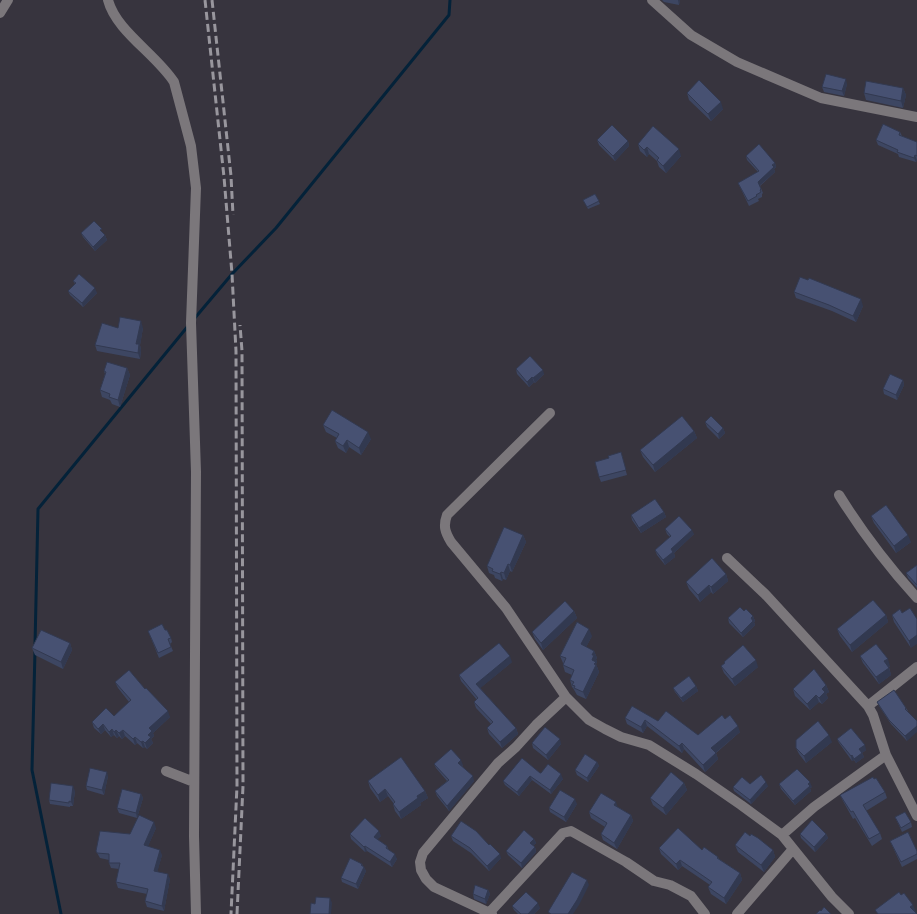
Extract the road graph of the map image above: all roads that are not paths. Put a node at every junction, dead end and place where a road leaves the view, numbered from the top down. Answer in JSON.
{"nodes":[{"id":1,"x":8,"y":0,"type":"edge"},
{"id":2,"x":108,"y":0,"type":"edge"},
{"id":3,"x":652,"y":0,"type":"edge"},
{"id":4,"x":0,"y":13,"type":"edge"},
{"id":5,"x":917,"y":117,"type":"edge"},
{"id":6,"x":550,"y":414,"type":"dead end"},
{"id":7,"x":839,"y":495,"type":"dead end"},
{"id":8,"x":727,"y":558,"type":"dead end"},
{"id":9,"x":917,"y":598,"type":"edge"},
{"id":10,"x":917,"y":667,"type":"edge"},
{"id":11,"x":566,"y":696,"type":"junction"},
{"id":12,"x":868,"y":706,"type":"junction"},
{"id":13,"x":886,"y":755,"type":"junction"},
{"id":14,"x":166,"y":770,"type":"dead end"},
{"id":15,"x":194,"y":782,"type":"junction"},
{"id":16,"x":917,"y":816,"type":"edge"},
{"id":17,"x":782,"y":835,"type":"junction"},
{"id":18,"x":792,"y":849,"type":"junction"},
{"id":19,"x":490,"y":913,"type":"edge"},
{"id":20,"x":196,"y":914,"type":"edge"},
{"id":21,"x":705,"y":914,"type":"edge"},
{"id":22,"x":737,"y":914,"type":"edge"},
{"id":23,"x":848,"y":914,"type":"edge"}],
"edges":[{"from":1,"to":4,"type":"street"},
{"from":2,"to":15,"type":"street"},
{"from":3,"to":5,"type":"street"},
{"from":6,"to":11,"type":"street"},
{"from":7,"to":9,"type":"street"},
{"from":8,"to":12,"type":"street"},
{"from":10,"to":12,"type":"street"},
{"from":11,"to":17,"type":"street"},
{"from":11,"to":19,"type":"street"},
{"from":12,"to":13,"type":"street"},
{"from":13,"to":16,"type":"street"},
{"from":13,"to":17,"type":"street"},
{"from":14,"to":15,"type":"street"},
{"from":15,"to":20,"type":"street"},
{"from":17,"to":18,"type":"street"},
{"from":18,"to":22,"type":"street"},
{"from":18,"to":23,"type":"street"},
{"from":19,"to":21,"type":"street"}]}
